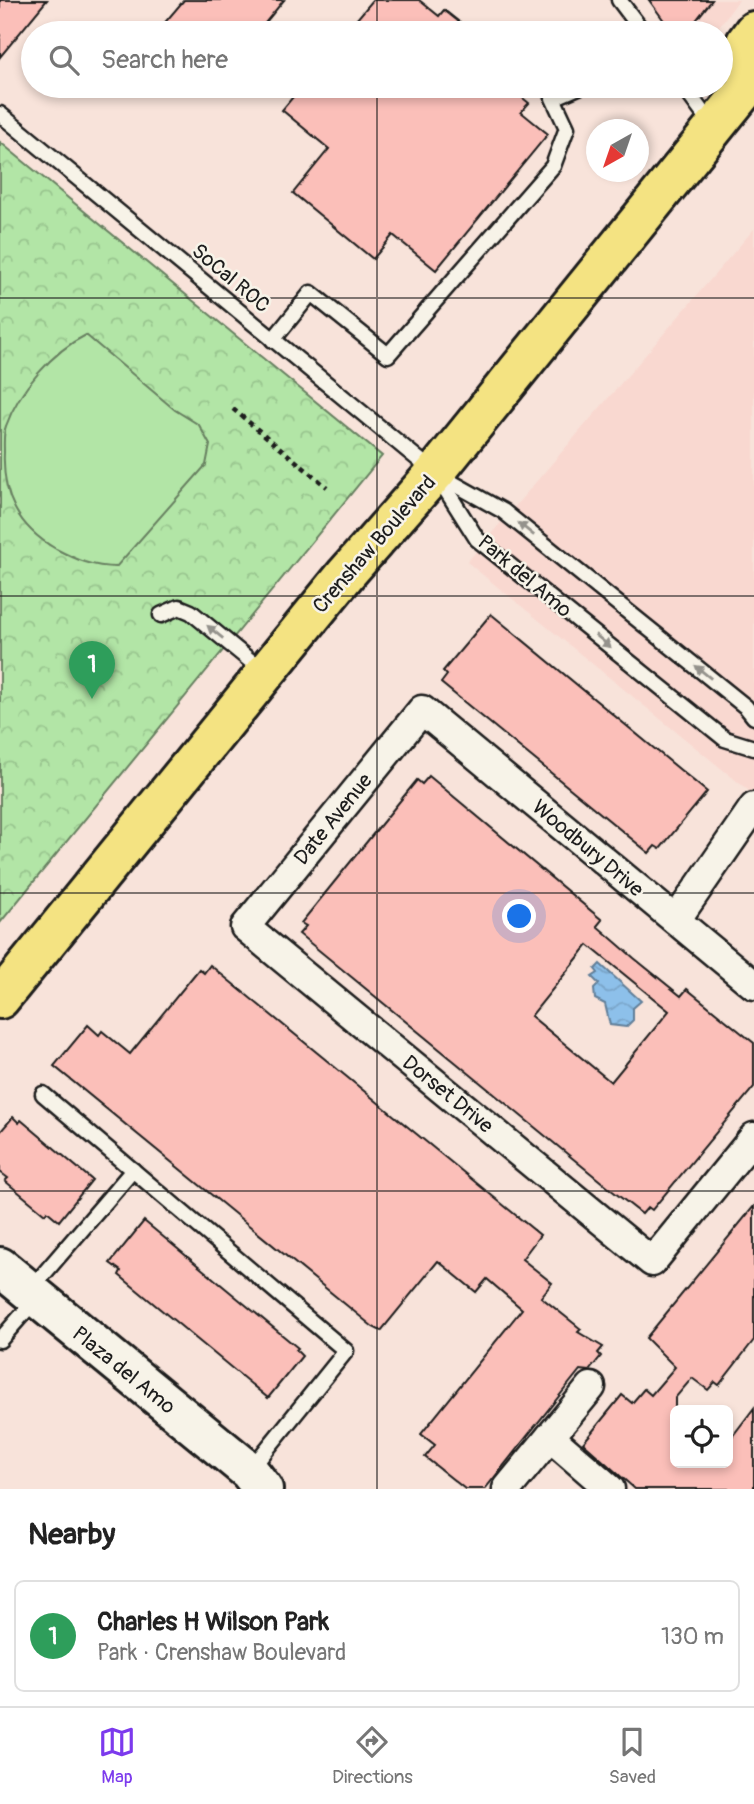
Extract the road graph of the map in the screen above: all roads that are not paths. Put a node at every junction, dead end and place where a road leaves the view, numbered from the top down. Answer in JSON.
{"nodes":[{"id":1,"x":619,"y":0,"type":"edge"},
{"id":2,"x":635,"y":21,"type":"edge"},
{"id":3,"x":754,"y":31,"type":"edge"},
{"id":4,"x":750,"y":86,"type":"edge"},
{"id":5,"x":553,"y":98,"type":"edge"},
{"id":6,"x":691,"y":98,"type":"edge"},
{"id":7,"x":0,"y":114,"type":"edge"},
{"id":8,"x":714,"y":128,"type":"junction"},
{"id":9,"x":273,"y":340,"type":"junction"},
{"id":10,"x":435,"y":473,"type":"junction"},
{"id":11,"x":160,"y":615,"type":"dead end"},
{"id":12,"x":265,"y":673,"type":"junction"},
{"id":13,"x":422,"y":710,"type":"joint"},
{"id":14,"x":754,"y":717,"type":"edge"},
{"id":15,"x":754,"y":748,"type":"edge"},
{"id":16,"x":754,"y":807,"type":"edge"},
{"id":17,"x":676,"y":920,"type":"junction"},
{"id":18,"x":245,"y":927,"type":"joint"},
{"id":19,"x":8,"y":983,"type":"edge"},
{"id":20,"x":754,"y":985,"type":"edge"},
{"id":21,"x":43,"y":1094,"type":"dead end"},
{"id":22,"x":754,"y":1137,"type":"edge"},
{"id":23,"x":133,"y":1170,"type":"junction"},
{"id":24,"x":0,"y":1267,"type":"edge"},
{"id":25,"x":33,"y":1294,"type":"junction"},
{"id":26,"x":0,"y":1340,"type":"edge"},
{"id":27,"x":591,"y":1387,"type":"dead end"},
{"id":28,"x":551,"y":1437,"type":"junction"},
{"id":29,"x":256,"y":1480,"type":"edge"},
{"id":30,"x":295,"y":1489,"type":"edge"},
{"id":31,"x":507,"y":1489,"type":"edge"},
{"id":32,"x":610,"y":1489,"type":"edge"}],
"edges":[{"from":1,"to":2,"type":"lane"},
{"from":3,"to":4,"type":"main road","name":"Crenshaw Boulevard"},
{"from":4,"to":8,"type":"main road","name":"Crenshaw Boulevard"},
{"from":5,"to":9,"type":"lane"},
{"from":6,"to":8,"type":"lane"},
{"from":7,"to":9,"type":"lane","name":"SoCal ROC"},
{"from":8,"to":10,"type":"main road","name":"Crenshaw Boulevard"},
{"from":9,"to":10,"type":"lane","name":"SoCal ROC"},
{"from":10,"to":12,"type":"main road","name":"Crenshaw Boulevard"},
{"from":14,"to":10,"type":"lane","name":"Park del Amo","one_way":true},
{"from":10,"to":15,"type":"lane","name":"Park del Amo","one_way":true},
{"from":12,"to":11,"type":"lane","one_way":true},
{"from":12,"to":19,"type":"main road","name":"Crenshaw Boulevard"},
{"from":13,"to":17,"type":"street","name":"Woodbury Drive"},
{"from":13,"to":18,"type":"street","name":"Date Avenue"},
{"from":16,"to":17,"type":"street"},
{"from":17,"to":20,"type":"street","name":"Woodbury Drive"},
{"from":18,"to":22,"type":"street","name":"Dorset Drive"},
{"from":21,"to":23,"type":"lane"},
{"from":23,"to":25,"type":"lane"},
{"from":23,"to":29,"type":"lane"},
{"from":24,"to":25,"type":"main road","name":"Plaza del Amo"},
{"from":25,"to":26,"type":"lane"},
{"from":25,"to":29,"type":"main road","name":"Plaza del Amo"},
{"from":27,"to":28,"type":"street"},
{"from":28,"to":31,"type":"street"},
{"from":28,"to":32,"type":"street"},
{"from":29,"to":30,"type":"main road","name":"Plaza del Amo"}]}
